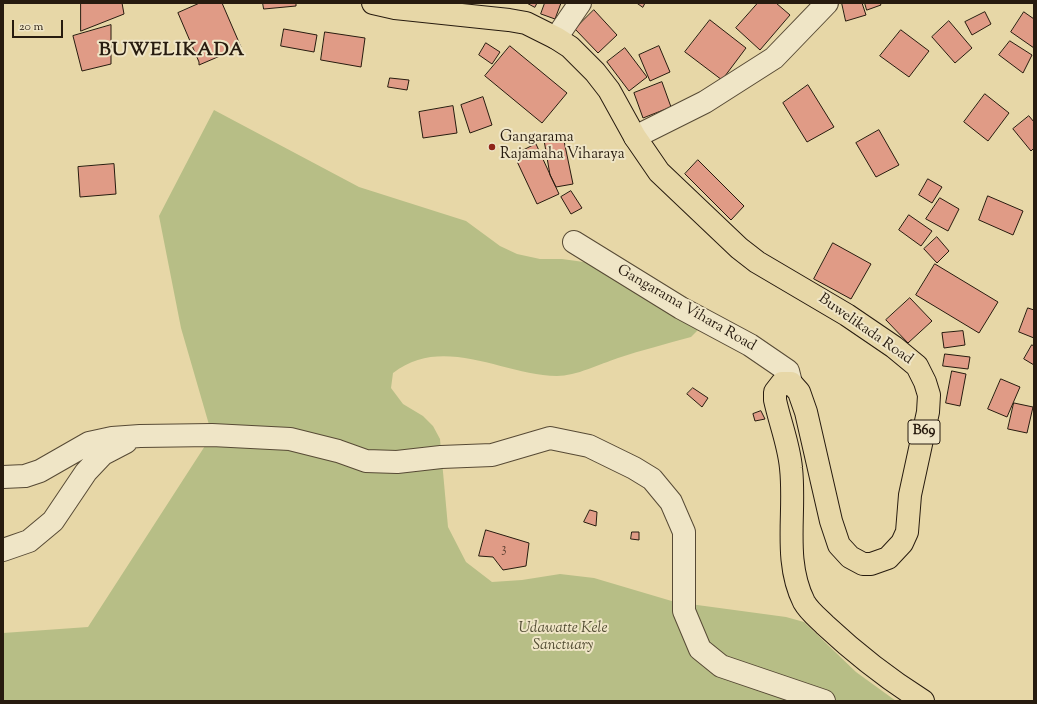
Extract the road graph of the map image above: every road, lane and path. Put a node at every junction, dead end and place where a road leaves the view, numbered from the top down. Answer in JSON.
{"nodes":[{"id":1,"x":373,"y":3,"type":"edge"},
{"id":2,"x":580,"y":3,"type":"edge"},
{"id":3,"x":826,"y":3,"type":"edge"},
{"id":4,"x":556,"y":38,"type":"junction"},
{"id":5,"x":635,"y":137,"type":"junction"},
{"id":6,"x":574,"y":242,"type":"dead end"},
{"id":7,"x":791,"y":383,"type":"junction"},
{"id":8,"x":140,"y":436,"type":"junction"},
{"id":9,"x":3,"y":477,"type":"edge"},
{"id":10,"x":3,"y":550,"type":"edge"},
{"id":11,"x":824,"y":701,"type":"edge"},
{"id":12,"x":923,"y":701,"type":"edge"}],
"edges":[{"from":1,"to":4,"type":"main road","name":"Buwelikada Road","number":"B69"},
{"from":2,"to":4,"type":"street"},
{"from":3,"to":5,"type":"street"},
{"from":4,"to":5,"type":"main road","name":"Buwelikada Road","number":"B69"},
{"from":5,"to":7,"type":"main road","name":"Buwelikada Road","number":"B69"},
{"from":6,"to":7,"type":"street","name":"Gangarama Vihara Road"},
{"from":7,"to":12,"type":"main road"},
{"from":8,"to":9,"type":"street"},
{"from":8,"to":10,"type":"street"},
{"from":8,"to":11,"type":"street"}]}
